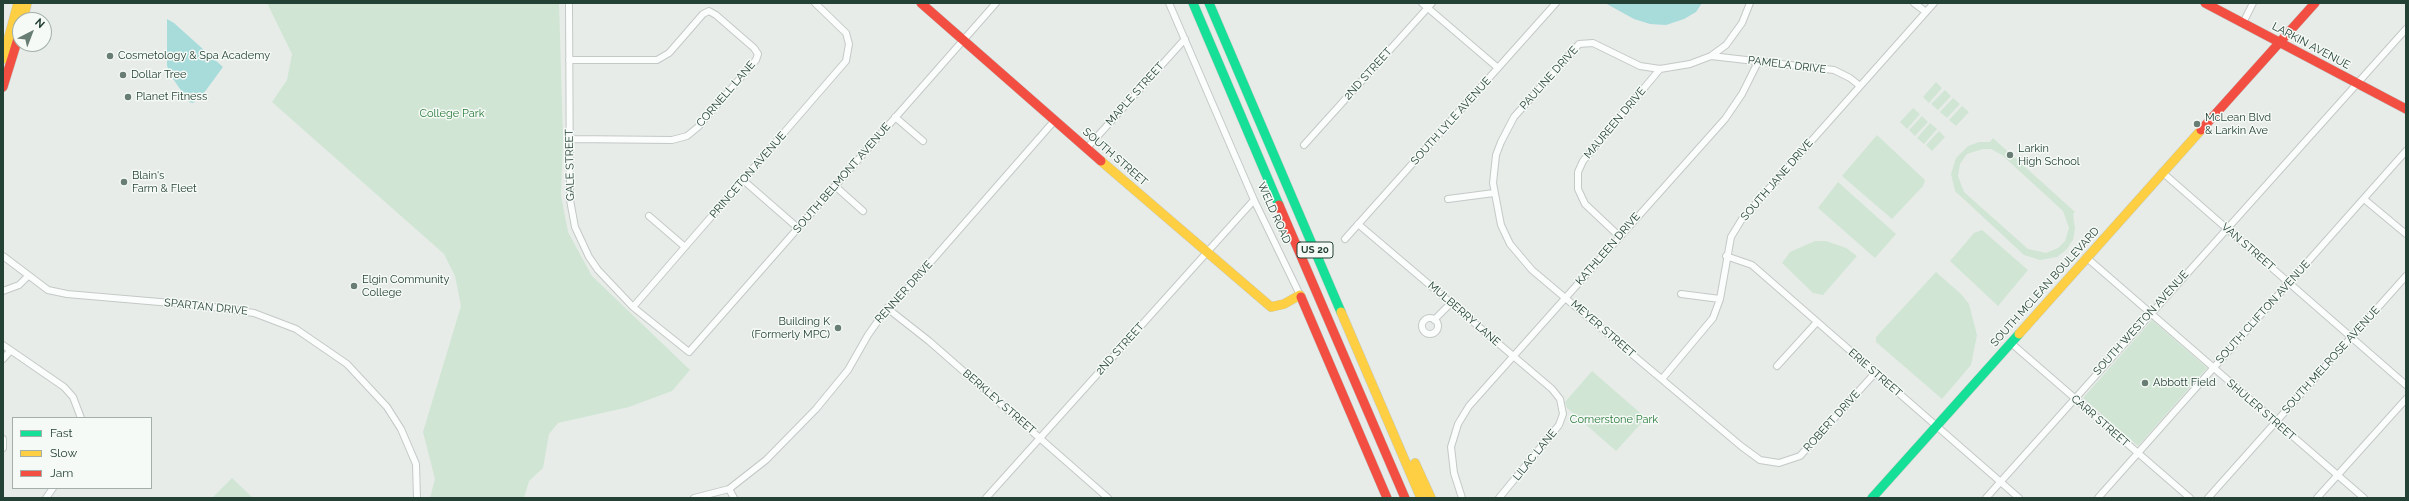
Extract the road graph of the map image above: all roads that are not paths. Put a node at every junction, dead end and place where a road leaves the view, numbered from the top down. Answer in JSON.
{"nodes":[{"id":1,"x":18,"y":3,"type":"edge"},
{"id":2,"x":569,"y":3,"type":"edge"},
{"id":3,"x":815,"y":3,"type":"edge"},
{"id":4,"x":921,"y":3,"type":"edge"},
{"id":5,"x":996,"y":3,"type":"edge"},
{"id":6,"x":1170,"y":3,"type":"edge"},
{"id":7,"x":1193,"y":3,"type":"edge"},
{"id":8,"x":1209,"y":3,"type":"edge"},
{"id":9,"x":1422,"y":3,"type":"edge"},
{"id":10,"x":1556,"y":3,"type":"edge"},
{"id":11,"x":1750,"y":3,"type":"edge"},
{"id":12,"x":1914,"y":3,"type":"edge"},
{"id":13,"x":1934,"y":3,"type":"edge"},
{"id":14,"x":2204,"y":3,"type":"edge"},
{"id":15,"x":2253,"y":3,"type":"edge"},
{"id":16,"x":2315,"y":3,"type":"edge"},
{"id":17,"x":1430,"y":5,"type":"edge"},
{"id":18,"x":1926,"y":12,"type":"junction"},
{"id":19,"x":2243,"y":23,"type":"junction"},
{"id":20,"x":2406,"y":29,"type":"edge"},
{"id":21,"x":963,"y":38,"type":"junction"},
{"id":22,"x":1185,"y":39,"type":"junction"},
{"id":23,"x":2280,"y":42,"type":"junction"},
{"id":24,"x":14,"y":52,"type":"edge"},
{"id":25,"x":1710,"y":56,"type":"junction"},
{"id":26,"x":3,"y":59,"type":"edge"},
{"id":27,"x":569,"y":60,"type":"junction"},
{"id":28,"x":1758,"y":62,"type":"junction"},
{"id":29,"x":1498,"y":68,"type":"junction"},
{"id":30,"x":1660,"y":69,"type":"junction"},
{"id":31,"x":2357,"y":84,"type":"junction"},
{"id":32,"x":1860,"y":86,"type":"junction"},
{"id":33,"x":3,"y":87,"type":"edge"},
{"id":34,"x":2406,"y":109,"type":"edge"},
{"id":35,"x":895,"y":117,"type":"junction"},
{"id":36,"x":1055,"y":120,"type":"junction"},
{"id":37,"x":570,"y":139,"type":"junction"},
{"id":38,"x":923,"y":141,"type":"dead end"},
{"id":39,"x":1304,"y":145,"type":"dead end"},
{"id":40,"x":1086,"y":149,"type":"junction"},
{"id":41,"x":2406,"y":151,"type":"edge"},
{"id":42,"x":2162,"y":172,"type":"junction"},
{"id":43,"x":743,"y":180,"type":"junction"},
{"id":44,"x":835,"y":186,"type":"junction"},
{"id":45,"x":1494,"y":193,"type":"junction"},
{"id":46,"x":2364,"y":198,"type":"junction"},
{"id":47,"x":1448,"y":199,"type":"dead end"},
{"id":48,"x":1254,"y":200,"type":"junction"},
{"id":49,"x":863,"y":211,"type":"dead end"},
{"id":50,"x":649,"y":216,"type":"dead end"},
{"id":51,"x":1358,"y":224,"type":"junction"},
{"id":52,"x":798,"y":228,"type":"junction"},
{"id":53,"x":2226,"y":228,"type":"junction"},
{"id":54,"x":2406,"y":234,"type":"edge"},
{"id":55,"x":1619,"y":236,"type":"junction"},
{"id":56,"x":1345,"y":239,"type":"dead end"},
{"id":57,"x":684,"y":247,"type":"junction"},
{"id":58,"x":1207,"y":252,"type":"junction"},
{"id":59,"x":3,"y":256,"type":"edge"},
{"id":60,"x":1726,"y":256,"type":"junction"},
{"id":61,"x":2087,"y":258,"type":"junction"},
{"id":62,"x":2406,"y":276,"type":"edge"},
{"id":63,"x":27,"y":277,"type":"junction"},
{"id":64,"x":2289,"y":283,"type":"junction"},
{"id":65,"x":3,"y":291,"type":"edge"},
{"id":66,"x":1680,"y":294,"type":"dead end"},
{"id":67,"x":1300,"y":295,"type":"junction"},
{"id":68,"x":1566,"y":297,"type":"junction"},
{"id":69,"x":1720,"y":299,"type":"junction"},
{"id":70,"x":1450,"y":303,"type":"junction"},
{"id":71,"x":634,"y":307,"type":"junction"},
{"id":72,"x":887,"y":308,"type":"junction"},
{"id":73,"x":2150,"y":313,"type":"junction"},
{"id":74,"x":1434,"y":320,"type":"dead end"},
{"id":75,"x":1817,"y":322,"type":"junction"},
{"id":76,"x":2352,"y":337,"type":"junction"},
{"id":77,"x":2011,"y":343,"type":"junction"},
{"id":78,"x":3,"y":345,"type":"edge"},
{"id":79,"x":10,"y":351,"type":"junction"},
{"id":80,"x":689,"y":352,"type":"joint"},
{"id":81,"x":1512,"y":356,"type":"junction"},
{"id":82,"x":3,"y":359,"type":"edge"},
{"id":83,"x":1364,"y":363,"type":"junction"},
{"id":84,"x":1777,"y":366,"type":"dead end"},
{"id":85,"x":2213,"y":368,"type":"junction"},
{"id":86,"x":1876,"y":373,"type":"junction"},
{"id":87,"x":1662,"y":379,"type":"junction"},
{"id":88,"x":2406,"y":384,"type":"edge"},
{"id":89,"x":2074,"y":398,"type":"junction"},
{"id":90,"x":2406,"y":399,"type":"edge"},
{"id":91,"x":1563,"y":408,"type":"joint"},
{"id":92,"x":81,"y":417,"type":"edge"},
{"id":93,"x":2276,"y":422,"type":"junction"},
{"id":94,"x":1937,"y":427,"type":"junction"},
{"id":95,"x":1040,"y":438,"type":"junction"},
{"id":96,"x":3,"y":439,"type":"edge"},
{"id":97,"x":1741,"y":446,"type":"joint"},
{"id":98,"x":3,"y":448,"type":"edge"},
{"id":99,"x":2138,"y":454,"type":"junction"},
{"id":100,"x":1390,"y":466,"type":"junction"},
{"id":101,"x":2337,"y":475,"type":"junction"},
{"id":102,"x":2000,"y":482,"type":"junction"},
{"id":103,"x":52,"y":489,"type":"edge"},
{"id":104,"x":729,"y":489,"type":"junction"},
{"id":105,"x":46,"y":498,"type":"edge"},
{"id":106,"x":417,"y":498,"type":"edge"},
{"id":107,"x":694,"y":498,"type":"edge"},
{"id":108,"x":734,"y":498,"type":"edge"},
{"id":109,"x":986,"y":498,"type":"edge"},
{"id":110,"x":1108,"y":498,"type":"edge"},
{"id":111,"x":1386,"y":498,"type":"edge"},
{"id":112,"x":1396,"y":498,"type":"edge"},
{"id":113,"x":1405,"y":498,"type":"edge"},
{"id":114,"x":1421,"y":498,"type":"edge"},
{"id":115,"x":1431,"y":498,"type":"edge"},
{"id":116,"x":1462,"y":498,"type":"edge"},
{"id":117,"x":1499,"y":498,"type":"edge"},
{"id":118,"x":1872,"y":498,"type":"edge"},
{"id":119,"x":1986,"y":498,"type":"edge"},
{"id":120,"x":2019,"y":498,"type":"edge"},
{"id":121,"x":2098,"y":498,"type":"edge"},
{"id":122,"x":2190,"y":498,"type":"edge"},
{"id":123,"x":2208,"y":498,"type":"edge"},
{"id":124,"x":2317,"y":498,"type":"edge"},
{"id":125,"x":2364,"y":498,"type":"edge"}],
"edges":[{"from":1,"to":26,"type":"main road"},
{"from":2,"to":27,"type":"street","name":"GALE STREET"},
{"from":3,"to":43,"type":"street","name":"PRINCETON AVENUE"},
{"from":4,"to":21,"type":"main road","name":"SOUTH STREET"},
{"from":5,"to":21,"type":"street","name":"SOUTH BELMONT AVENUE"},
{"from":6,"to":22,"type":"street","name":"WELD ROAD"},
{"from":7,"to":100,"type":"main road","number":"US 20"},
{"from":8,"to":83,"type":"main road","number":"US 20"},
{"from":9,"to":17,"type":"street"},
{"from":10,"to":29,"type":"street","name":"SOUTH LYLE AVENUE"},
{"from":11,"to":25,"type":"street","name":"PAULINE DRIVE"},
{"from":12,"to":18,"type":"street"},
{"from":13,"to":18,"type":"street","name":"SOUTH JANE DRIVE"},
{"from":14,"to":19,"type":"main road","name":"LARKIN AVENUE"},
{"from":15,"to":19,"type":"street"},
{"from":16,"to":23,"type":"main road","name":"SOUTH MCLEAN BOULEVARD"},
{"from":17,"to":29,"type":"street"},
{"from":17,"to":39,"type":"street","name":"2ND STREET"},
{"from":18,"to":32,"type":"street","name":"SOUTH JANE DRIVE"},
{"from":19,"to":23,"type":"main road","name":"LARKIN AVENUE"},
{"from":20,"to":31,"type":"street","name":"SOUTH WESTON AVENUE"},
{"from":21,"to":35,"type":"street","name":"SOUTH BELMONT AVENUE"},
{"from":21,"to":36,"type":"main road","name":"SOUTH STREET"},
{"from":22,"to":40,"type":"street","name":"MAPLE STREET"},
{"from":22,"to":48,"type":"street","name":"WELD ROAD"},
{"from":23,"to":31,"type":"main road","name":"LARKIN AVENUE"},
{"from":23,"to":42,"type":"main road","name":"SOUTH MCLEAN BOULEVARD"},
{"from":24,"to":33,"type":"main road"},
{"from":25,"to":28,"type":"street","name":"PAMELA DRIVE"},
{"from":25,"to":30,"type":"street","name":"PAULINE DRIVE"},
{"from":27,"to":37,"type":"street","name":"GALE STREET"},
{"from":27,"to":37,"type":"street","name":"CORNELL LANE"},
{"from":28,"to":32,"type":"street","name":"PAMELA DRIVE"},
{"from":28,"to":55,"type":"street","name":"KATHLEEN DRIVE"},
{"from":29,"to":51,"type":"street","name":"SOUTH LYLE AVENUE"},
{"from":30,"to":45,"type":"street","name":"PAULINE DRIVE"},
{"from":30,"to":55,"type":"street","name":"MAUREEN DRIVE"},
{"from":31,"to":34,"type":"main road","name":"LARKIN AVENUE"},
{"from":31,"to":53,"type":"street","name":"SOUTH WESTON AVENUE"},
{"from":32,"to":60,"type":"street","name":"SOUTH JANE DRIVE"},
{"from":35,"to":38,"type":"street"},
{"from":35,"to":44,"type":"street","name":"SOUTH BELMONT AVENUE"},
{"from":36,"to":40,"type":"main road","name":"SOUTH STREET"},
{"from":36,"to":72,"type":"street","name":"RENNER DRIVE"},
{"from":37,"to":71,"type":"street","name":"GALE STREET"},
{"from":40,"to":58,"type":"main road","name":"SOUTH STREET"},
{"from":41,"to":46,"type":"street","name":"SOUTH CLIFTON AVENUE"},
{"from":42,"to":53,"type":"street","name":"VAN STREET"},
{"from":42,"to":61,"type":"main road","name":"SOUTH MCLEAN BOULEVARD"},
{"from":43,"to":52,"type":"street"},
{"from":43,"to":57,"type":"street","name":"PRINCETON AVENUE"},
{"from":44,"to":49,"type":"street"},
{"from":44,"to":52,"type":"street","name":"SOUTH BELMONT AVENUE"},
{"from":45,"to":47,"type":"street"},
{"from":45,"to":68,"type":"street","name":"MEYER STREET"},
{"from":46,"to":54,"type":"street"},
{"from":46,"to":64,"type":"street","name":"SOUTH CLIFTON AVENUE"},
{"from":48,"to":58,"type":"street","name":"2ND STREET"},
{"from":48,"to":67,"type":"street","name":"WELD ROAD"},
{"from":50,"to":57,"type":"street"},
{"from":51,"to":56,"type":"street","name":"SOUTH LYLE AVENUE"},
{"from":51,"to":70,"type":"street","name":"MULBERRY LANE"},
{"from":52,"to":80,"type":"street","name":"SOUTH BELMONT AVENUE"},
{"from":53,"to":64,"type":"street","name":"VAN STREET"},
{"from":53,"to":73,"type":"street","name":"SOUTH WESTON AVENUE"},
{"from":55,"to":68,"type":"street","name":"KATHLEEN DRIVE"},
{"from":57,"to":71,"type":"street","name":"PRINCETON AVENUE"},
{"from":58,"to":67,"type":"main road","name":"SOUTH STREET"},
{"from":58,"to":95,"type":"street","name":"2ND STREET"},
{"from":59,"to":63,"type":"street","name":"SPARTAN DRIVE"},
{"from":60,"to":69,"type":"street","name":"SOUTH JANE DRIVE"},
{"from":60,"to":75,"type":"street","name":"ERIE STREET"},
{"from":61,"to":73,"type":"street","name":"SHULER STREET"},
{"from":61,"to":77,"type":"main road","name":"SOUTH MCLEAN BOULEVARD"},
{"from":62,"to":76,"type":"street","name":"SOUTH MELROSE AVENUE"},
{"from":63,"to":65,"type":"street"},
{"from":63,"to":106,"type":"street","name":"SPARTAN DRIVE"},
{"from":64,"to":76,"type":"street","name":"VAN STREET"},
{"from":64,"to":85,"type":"street","name":"SOUTH CLIFTON AVENUE"},
{"from":66,"to":69,"type":"street"},
{"from":67,"to":111,"type":"main road","name":"WELD ROAD"},
{"from":68,"to":81,"type":"street","name":"KATHLEEN DRIVE"},
{"from":68,"to":87,"type":"street","name":"MEYER STREET"},
{"from":69,"to":87,"type":"street","name":"SOUTH JANE DRIVE"},
{"from":70,"to":74,"type":"street"},
{"from":70,"to":81,"type":"street","name":"MULBERRY LANE"},
{"from":71,"to":80,"type":"street","name":"GALE STREET"},
{"from":72,"to":95,"type":"street","name":"BERKLEY STREET"},
{"from":72,"to":104,"type":"street","name":"RENNER DRIVE"},
{"from":73,"to":85,"type":"street","name":"SHULER STREET"},
{"from":73,"to":89,"type":"street","name":"SOUTH WESTON AVENUE"},
{"from":75,"to":84,"type":"street"},
{"from":75,"to":86,"type":"street","name":"ERIE STREET"},
{"from":76,"to":88,"type":"street","name":"VAN STREET"},
{"from":76,"to":93,"type":"street","name":"SOUTH MELROSE AVENUE"},
{"from":77,"to":89,"type":"street","name":"CARR STREET"},
{"from":77,"to":94,"type":"main road","name":"SOUTH MCLEAN BOULEVARD"},
{"from":78,"to":79,"type":"street"},
{"from":79,"to":82,"type":"street"},
{"from":79,"to":92,"type":"street"},
{"from":81,"to":91,"type":"street","name":"MULBERRY LANE"},
{"from":81,"to":116,"type":"street","name":"KATHLEEN DRIVE"},
{"from":83,"to":114,"type":"main road","number":"US 20"},
{"from":83,"to":115,"type":"main road"},
{"from":85,"to":93,"type":"street","name":"SHULER STREET"},
{"from":85,"to":99,"type":"street","name":"SOUTH CLIFTON AVENUE"},
{"from":86,"to":94,"type":"street","name":"ERIE STREET"},
{"from":86,"to":97,"type":"street","name":"ROBERT DRIVE"},
{"from":87,"to":97,"type":"street","name":"MEYER STREET"},
{"from":89,"to":99,"type":"street","name":"CARR STREET"},
{"from":89,"to":102,"type":"street","name":"SOUTH WESTON AVENUE"},
{"from":90,"to":101,"type":"street"},
{"from":91,"to":117,"type":"street","name":"LILAC LANE"},
{"from":93,"to":101,"type":"street","name":"SHULER STREET"},
{"from":93,"to":123,"type":"street","name":"SOUTH MELROSE AVENUE"},
{"from":94,"to":102,"type":"street","name":"ERIE STREET"},
{"from":94,"to":118,"type":"main road","name":"SOUTH MCLEAN BOULEVARD"},
{"from":95,"to":109,"type":"street","name":"2ND STREET"},
{"from":95,"to":110,"type":"street","name":"BERKLEY STREET"},
{"from":96,"to":98,"type":"street"},
{"from":99,"to":121,"type":"street","name":"SOUTH CLIFTON AVENUE"},
{"from":99,"to":122,"type":"street","name":"CARR STREET"},
{"from":100,"to":112,"type":"main road"},
{"from":100,"to":113,"type":"main road","number":"US 20"},
{"from":101,"to":124,"type":"street"},
{"from":101,"to":125,"type":"street","name":"SHULER STREET"},
{"from":102,"to":119,"type":"street","name":"SOUTH WESTON AVENUE"},
{"from":102,"to":120,"type":"street","name":"ERIE STREET"},
{"from":103,"to":105,"type":"street"},
{"from":104,"to":107,"type":"street","name":"RENNER DRIVE"},
{"from":104,"to":108,"type":"street"}]}
